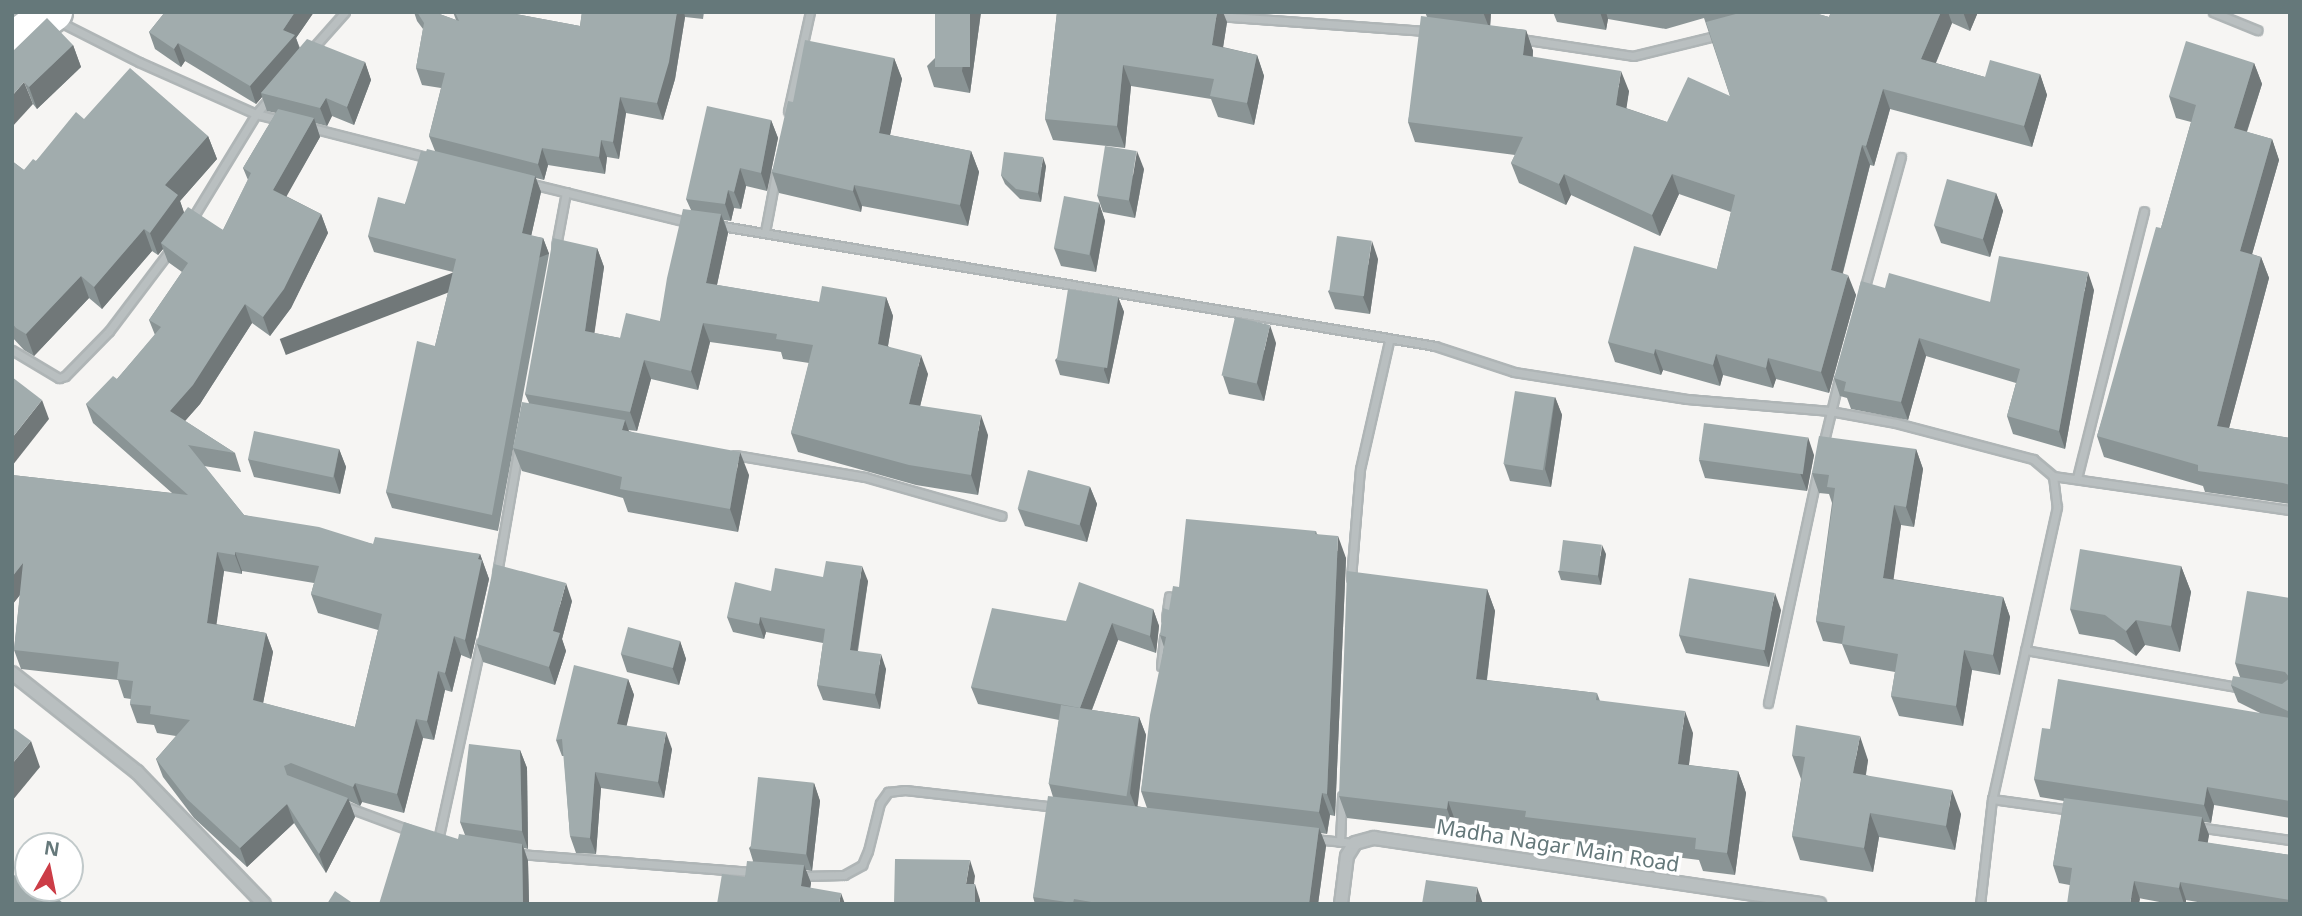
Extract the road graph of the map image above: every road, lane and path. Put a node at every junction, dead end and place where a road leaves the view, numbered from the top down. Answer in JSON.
{"nodes":[{"id":1,"x":345,"y":12,"type":"edge"},
{"id":2,"x":810,"y":12,"type":"edge"},
{"id":3,"x":2213,"y":12,"type":"edge"},
{"id":4,"x":48,"y":13,"type":"edge"},
{"id":5,"x":1213,"y":16,"type":"edge"},
{"id":6,"x":2257,"y":30,"type":"dead end"},
{"id":7,"x":1434,"y":31,"type":"edge"},
{"id":8,"x":1734,"y":31,"type":"edge"},
{"id":9,"x":1516,"y":39,"type":"edge"},
{"id":10,"x":12,"y":42,"type":"edge"},
{"id":11,"x":309,"y":53,"type":"edge"},
{"id":12,"x":274,"y":94,"type":"edge"},
{"id":13,"x":256,"y":114,"type":"junction"},
{"id":14,"x":785,"y":124,"type":"edge"},
{"id":15,"x":1900,"y":157,"type":"dead end"},
{"id":16,"x":442,"y":161,"type":"edge"},
{"id":17,"x":778,"y":164,"type":"edge"},
{"id":18,"x":529,"y":183,"type":"edge"},
{"id":19,"x":566,"y":192,"type":"junction"},
{"id":20,"x":2144,"y":211,"type":"dead end"},
{"id":21,"x":692,"y":222,"type":"edge"},
{"id":22,"x":705,"y":224,"type":"edge"},
{"id":23,"x":183,"y":232,"type":"edge"},
{"id":24,"x":765,"y":232,"type":"junction"},
{"id":25,"x":175,"y":243,"type":"edge"},
{"id":26,"x":554,"y":258,"type":"edge"},
{"id":27,"x":1860,"y":304,"type":"edge"},
{"id":28,"x":1389,"y":341,"type":"junction"},
{"id":29,"x":12,"y":350,"type":"edge"},
{"id":30,"x":1841,"y":371,"type":"edge"},
{"id":31,"x":1830,"y":411,"type":"junction"},
{"id":32,"x":519,"y":444,"type":"edge"},
{"id":33,"x":1822,"y":450,"type":"edge"},
{"id":34,"x":730,"y":454,"type":"edge"},
{"id":35,"x":1819,"y":464,"type":"edge"},
{"id":36,"x":2053,"y":476,"type":"junction"},
{"id":37,"x":2077,"y":478,"type":"junction"},
{"id":38,"x":2290,"y":510,"type":"edge"},
{"id":39,"x":1002,"y":516,"type":"dead end"},
{"id":40,"x":496,"y":576,"type":"edge"},
{"id":41,"x":1349,"y":593,"type":"edge"},
{"id":42,"x":1169,"y":596,"type":"edge"},
{"id":43,"x":484,"y":629,"type":"edge"},
{"id":44,"x":2025,"y":650,"type":"junction"},
{"id":45,"x":12,"y":673,"type":"edge"},
{"id":46,"x":1159,"y":679,"type":"edge"},
{"id":47,"x":2250,"y":689,"type":"edge"},
{"id":48,"x":1768,"y":703,"type":"dead end"},
{"id":49,"x":1342,"y":786,"type":"edge"},
{"id":50,"x":1992,"y":799,"type":"junction"},
{"id":51,"x":340,"y":805,"type":"edge"},
{"id":52,"x":1065,"y":808,"type":"edge"},
{"id":53,"x":2087,"y":812,"type":"edge"},
{"id":54,"x":2182,"y":825,"type":"edge"},
{"id":55,"x":413,"y":832,"type":"edge"},
{"id":56,"x":425,"y":836,"type":"edge"},
{"id":57,"x":1301,"y":837,"type":"edge"},
{"id":58,"x":2290,"y":840,"type":"edge"},
{"id":59,"x":438,"y":841,"type":"junction"},
{"id":60,"x":1340,"y":842,"type":"junction"},
{"id":61,"x":450,"y":843,"type":"edge"},
{"id":62,"x":1355,"y":843,"type":"junction"},
{"id":63,"x":512,"y":853,"type":"edge"},
{"id":64,"x":761,"y":873,"type":"edge"},
{"id":65,"x":789,"y":875,"type":"edge"},
{"id":66,"x":264,"y":904,"type":"edge"},
{"id":67,"x":1341,"y":904,"type":"edge"},
{"id":68,"x":1819,"y":904,"type":"edge"},
{"id":69,"x":1980,"y":904,"type":"edge"}],
"edges":[{"from":1,"to":11,"type":"street"},
{"from":2,"to":14,"type":"street"},
{"from":3,"to":6,"type":"street"},
{"from":4,"to":10,"type":"main road"},
{"from":4,"to":13,"type":"street"},
{"from":5,"to":7,"type":"street"},
{"from":8,"to":9,"type":"street"},
{"from":12,"to":13,"type":"street"},
{"from":13,"to":16,"type":"street"},
{"from":13,"to":23,"type":"street"},
{"from":15,"to":27,"type":"street"},
{"from":17,"to":24,"type":"street"},
{"from":18,"to":19,"type":"street"},
{"from":19,"to":21,"type":"street"},
{"from":19,"to":26,"type":"street"},
{"from":20,"to":37,"type":"street"},
{"from":22,"to":24,"type":"street"},
{"from":24,"to":28,"type":"street"},
{"from":25,"to":29,"type":"street"},
{"from":28,"to":31,"type":"street"},
{"from":28,"to":41,"type":"street"},
{"from":30,"to":31,"type":"street"},
{"from":31,"to":33,"type":"street"},
{"from":31,"to":36,"type":"street"},
{"from":32,"to":40,"type":"street"},
{"from":34,"to":39,"type":"street"},
{"from":35,"to":48,"type":"street"},
{"from":36,"to":37,"type":"street"},
{"from":36,"to":44,"type":"street"},
{"from":37,"to":38,"type":"street"},
{"from":42,"to":46,"type":"street"},
{"from":43,"to":59,"type":"street"},
{"from":44,"to":47,"type":"street"},
{"from":44,"to":50,"type":"street"},
{"from":45,"to":66,"type":"street"},
{"from":49,"to":60,"type":"street"},
{"from":50,"to":53,"type":"street"},
{"from":50,"to":69,"type":"street"},
{"from":51,"to":55,"type":"street"},
{"from":52,"to":65,"type":"street"},
{"from":54,"to":58,"type":"street"},
{"from":56,"to":59,"type":"street"},
{"from":57,"to":60,"type":"street"},
{"from":59,"to":61,"type":"street"},
{"from":60,"to":62,"type":"street"},
{"from":62,"to":67,"type":"street"},
{"from":62,"to":68,"type":"street","name":"Madha Nagar Main Road"},
{"from":63,"to":64,"type":"street"}]}
